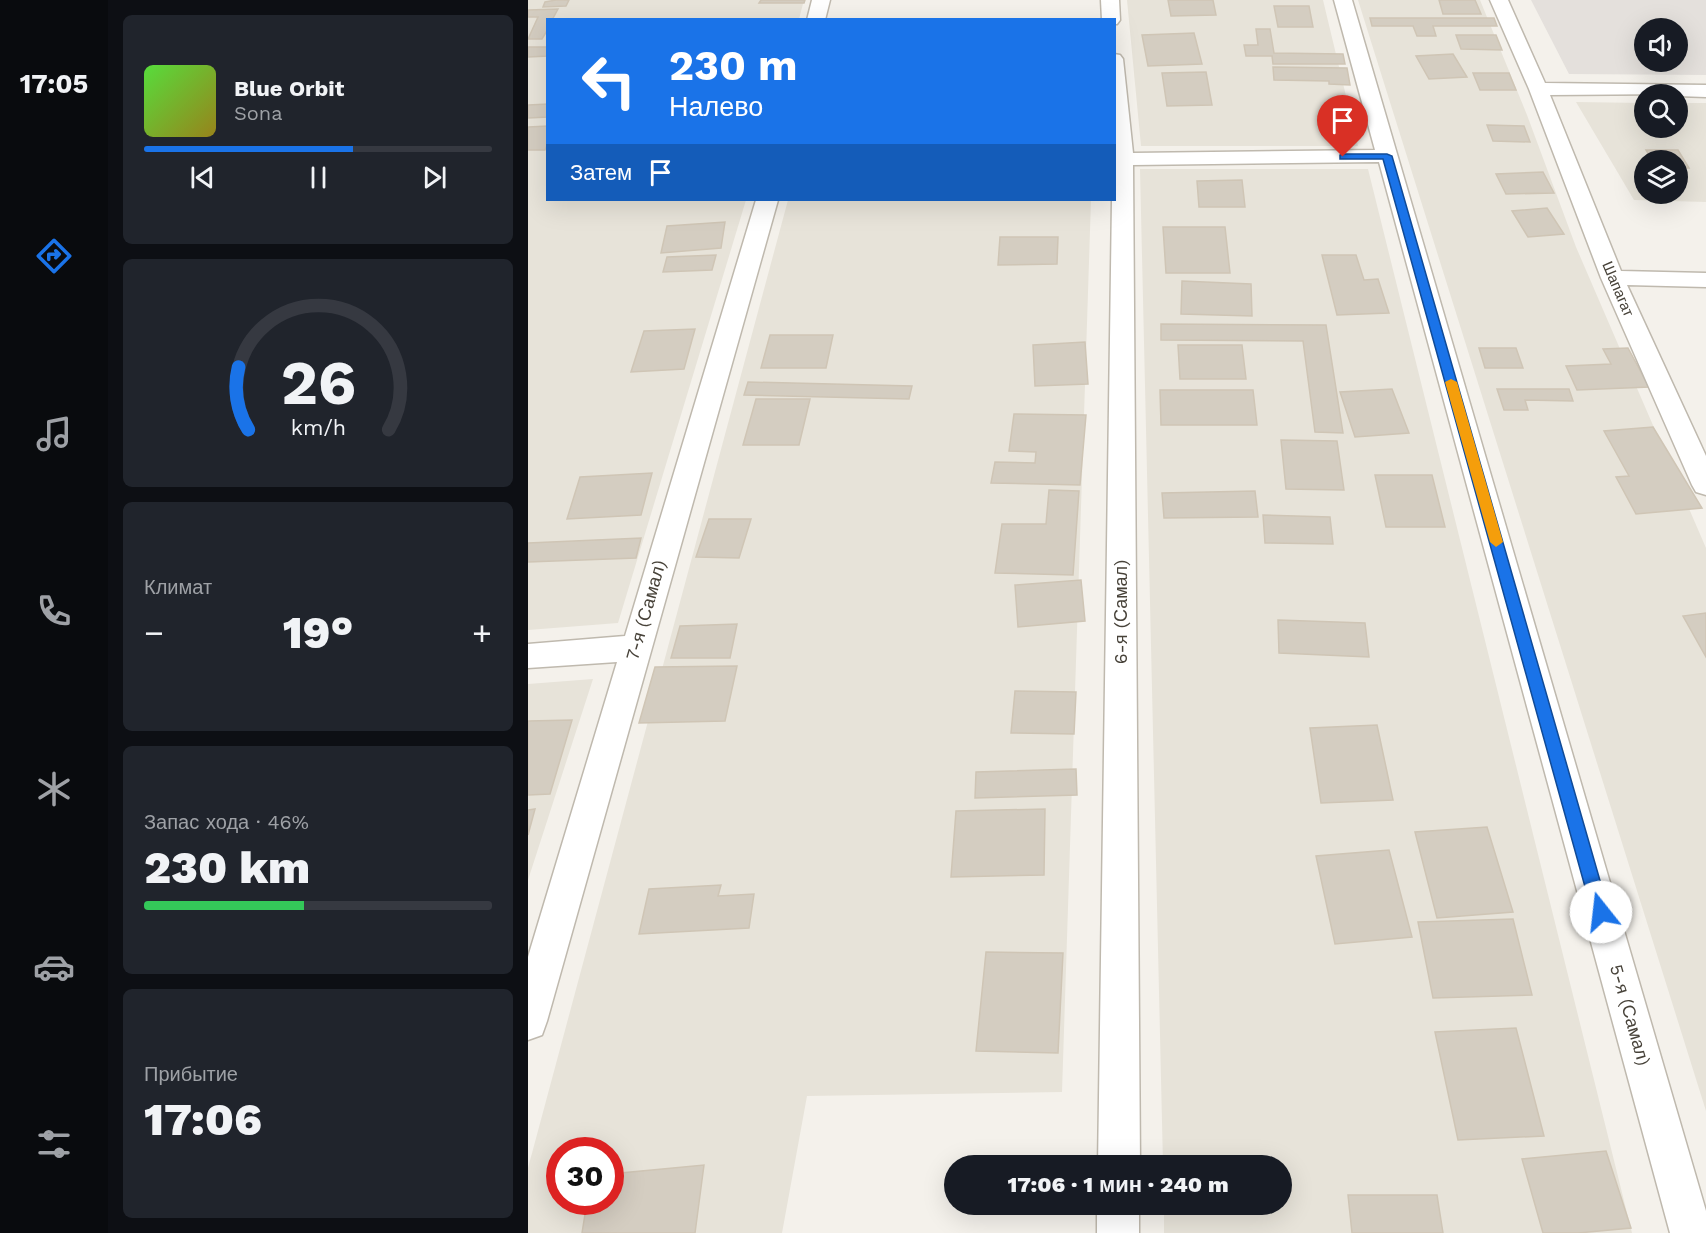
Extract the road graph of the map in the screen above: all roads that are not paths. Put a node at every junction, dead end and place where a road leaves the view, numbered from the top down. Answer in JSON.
{"nodes":[{"id":1,"x":821,"y":0,"type":"edge"},
{"id":2,"x":1110,"y":0,"type":"edge"},
{"id":3,"x":1343,"y":0,"type":"edge"},
{"id":4,"x":1499,"y":0,"type":"edge"},
{"id":5,"x":816,"y":18,"type":"edge"},
{"id":6,"x":1111,"y":18,"type":"edge"},
{"id":7,"x":1538,"y":89,"type":"junction"},
{"id":8,"x":1706,"y":91,"type":"edge"},
{"id":9,"x":1116,"y":109,"type":"edge"},
{"id":10,"x":1387,"y":156,"type":"junction"},
{"id":11,"x":1118,"y":159,"type":"edge"},
{"id":12,"x":767,"y":201,"type":"edge"},
{"id":13,"x":1612,"y":278,"type":"junction"},
{"id":14,"x":1706,"y":280,"type":"edge"},
{"id":15,"x":1706,"y":485,"type":"edge"},
{"id":16,"x":635,"y":648,"type":"junction"},
{"id":17,"x":528,"y":656,"type":"edge"},
{"id":18,"x":528,"y":1020,"type":"edge"},
{"id":19,"x":1119,"y":1155,"type":"edge"},
{"id":20,"x":1118,"y":1215,"type":"edge"},
{"id":21,"x":1118,"y":1233,"type":"edge"},
{"id":22,"x":1691,"y":1233,"type":"edge"}],
"edges":[{"from":1,"to":5,"type":"street"},
{"from":2,"to":6,"type":"street"},
{"from":3,"to":10,"type":"street","name":"5-я (Самал)"},
{"from":4,"to":7,"type":"street","name":"Шапагат"},
{"from":7,"to":8,"type":"street"},
{"from":7,"to":13,"type":"street","name":"Шапагат"},
{"from":9,"to":11,"type":"street","name":"6-я (Самал)"},
{"from":10,"to":11,"type":"street"},
{"from":10,"to":22,"type":"street","name":"5-я (Самал)"},
{"from":11,"to":19,"type":"street","name":"6-я (Самал)"},
{"from":12,"to":16,"type":"street","name":"7-я (Самал)"},
{"from":13,"to":14,"type":"street"},
{"from":13,"to":15,"type":"street","name":"Шапагат"},
{"from":16,"to":17,"type":"street"},
{"from":16,"to":18,"type":"street","name":"7-я (Самал)"},
{"from":20,"to":21,"type":"street"}]}
